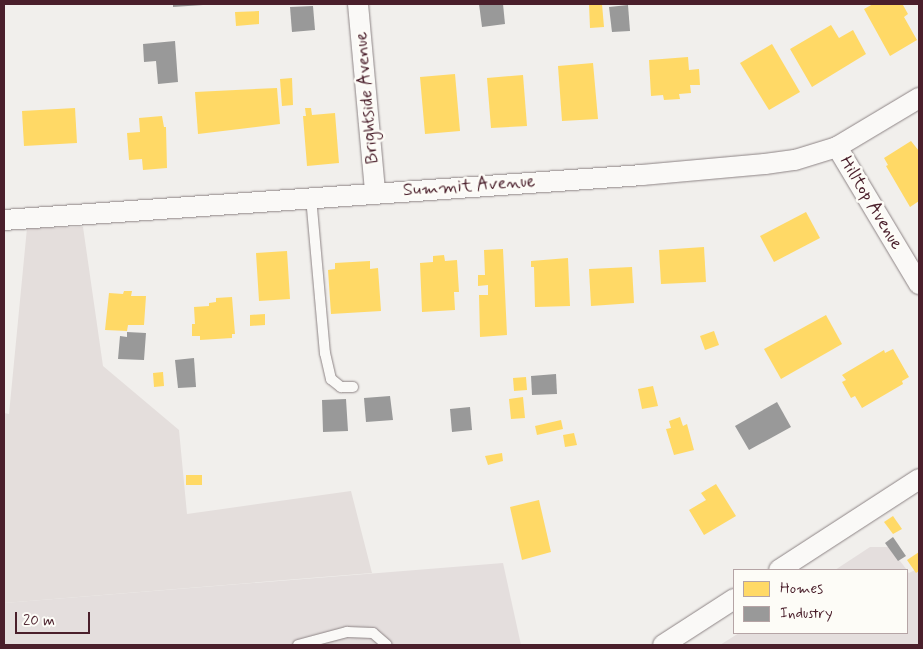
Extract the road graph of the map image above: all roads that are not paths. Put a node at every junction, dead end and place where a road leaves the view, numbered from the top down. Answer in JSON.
{"nodes":[{"id":1,"x":358,"y":4,"type":"edge"},
{"id":2,"x":919,"y":98,"type":"edge"},
{"id":3,"x":837,"y":148,"type":"junction"},
{"id":4,"x":375,"y":192,"type":"junction"},
{"id":5,"x":311,"y":197,"type":"junction"},
{"id":6,"x":4,"y":220,"type":"edge"},
{"id":7,"x":919,"y":284,"type":"edge"},
{"id":8,"x":353,"y":387,"type":"dead end"},
{"id":9,"x":919,"y":479,"type":"edge"},
{"id":10,"x":781,"y":569,"type":"edge"},
{"id":11,"x":733,"y":600,"type":"edge"},
{"id":12,"x":298,"y":645,"type":"edge"},
{"id":13,"x":386,"y":645,"type":"edge"},
{"id":14,"x":663,"y":645,"type":"edge"}],
"edges":[{"from":1,"to":4,"type":"street","name":"Brightside Avenue"},
{"from":2,"to":3,"type":"street","name":"Summit Avenue"},
{"from":3,"to":4,"type":"street","name":"Summit Avenue"},
{"from":3,"to":7,"type":"street","name":"Hilltop Avenue"},
{"from":4,"to":5,"type":"street","name":"Summit Avenue"},
{"from":5,"to":6,"type":"street","name":"Summit Avenue"},
{"from":5,"to":8,"type":"lane"},
{"from":9,"to":10,"type":"street"},
{"from":11,"to":14,"type":"street"},
{"from":12,"to":13,"type":"lane"}]}
